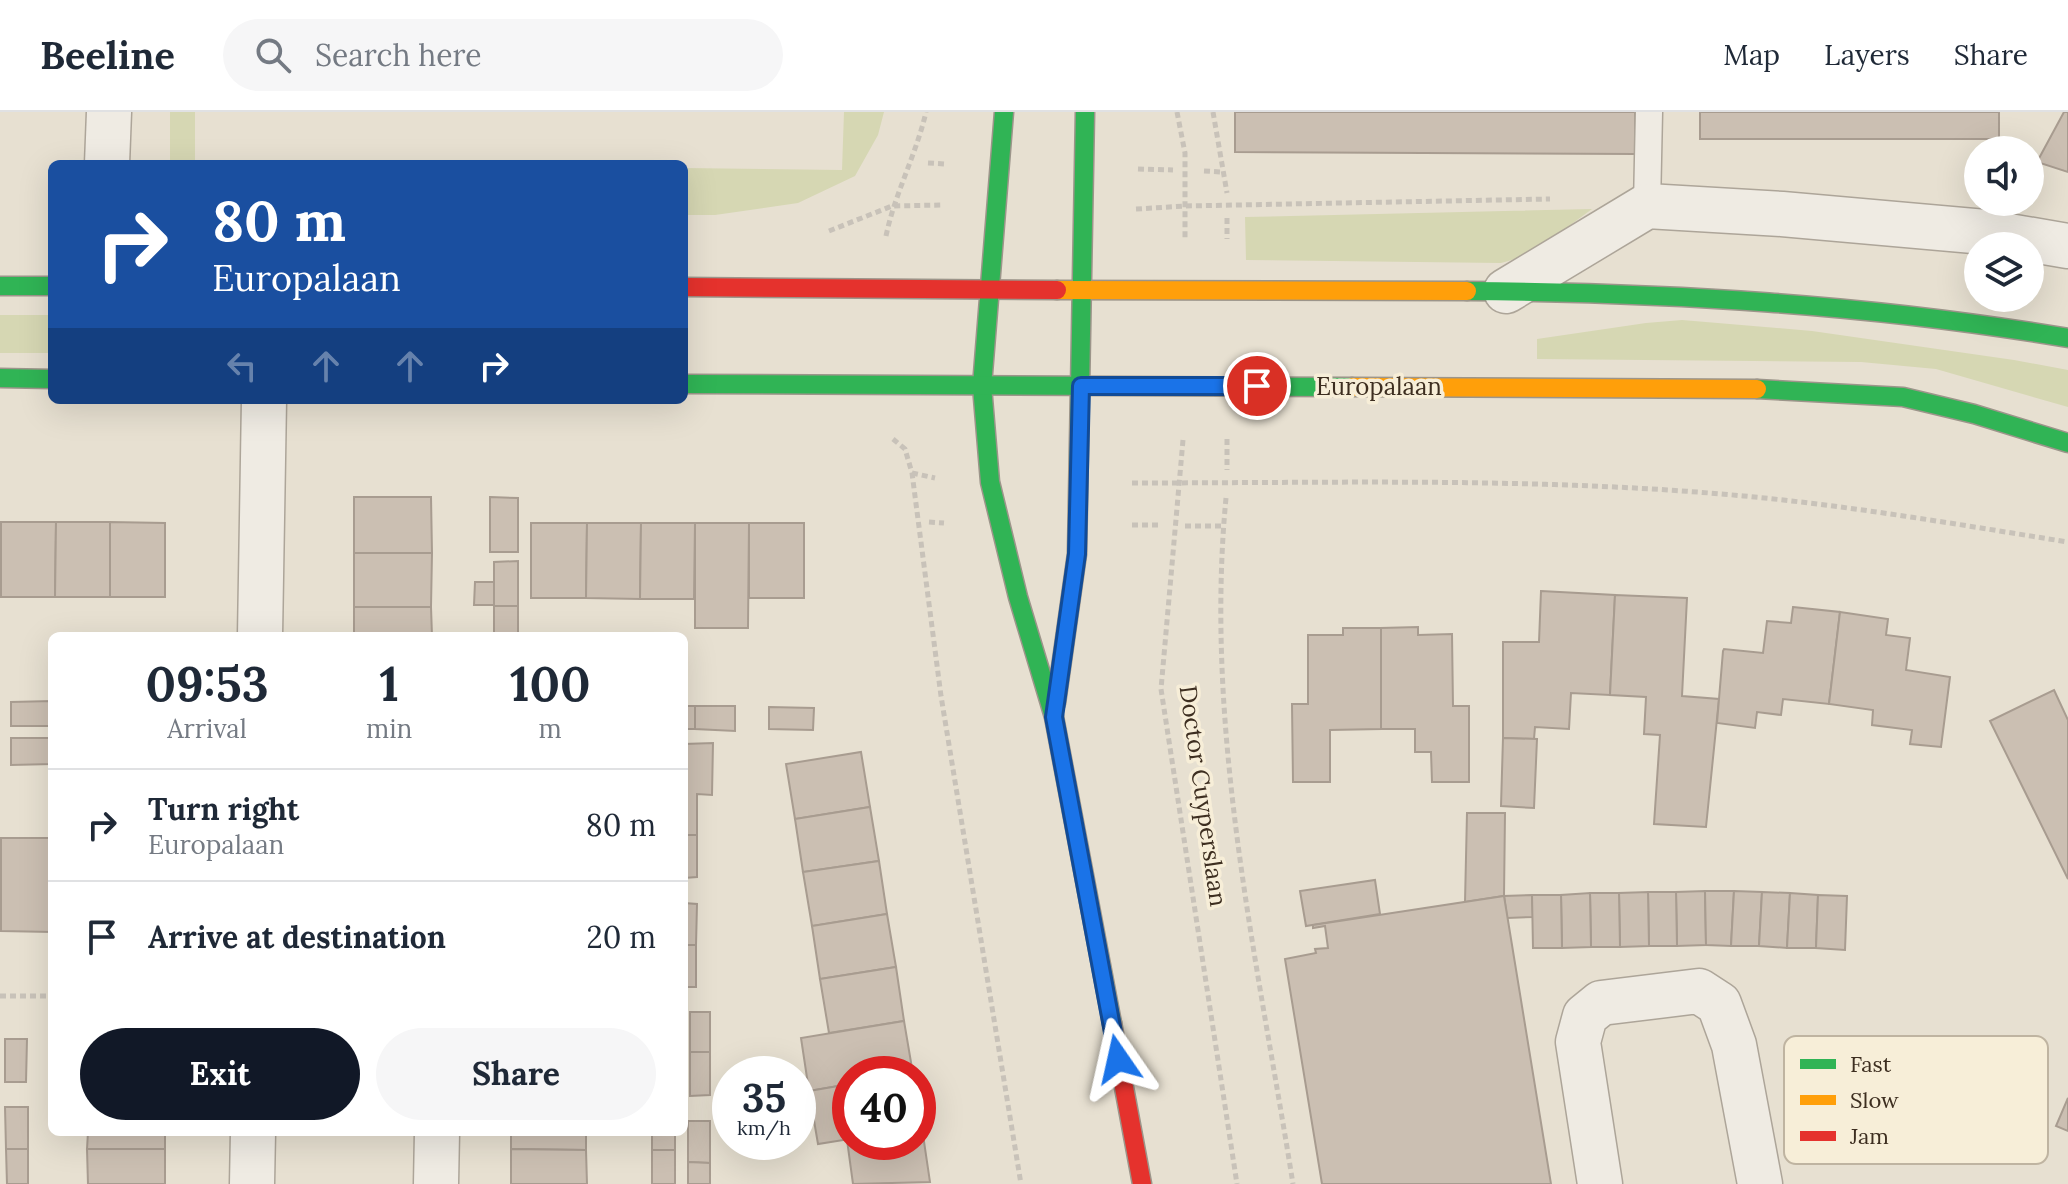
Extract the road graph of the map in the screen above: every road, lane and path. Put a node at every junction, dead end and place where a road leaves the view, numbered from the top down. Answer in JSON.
{"nodes":[{"id":1,"x":109,"y":112,"type":"edge"},
{"id":2,"x":926,"y":112,"type":"edge"},
{"id":3,"x":1004,"y":112,"type":"edge"},
{"id":4,"x":1085,"y":112,"type":"edge"},
{"id":5,"x":1177,"y":112,"type":"edge"},
{"id":6,"x":1213,"y":112,"type":"edge"},
{"id":7,"x":1649,"y":112,"type":"edge"},
{"id":8,"x":107,"y":160,"type":"edge"},
{"id":9,"x":1132,"y":169,"type":"dead end"},
{"id":10,"x":1173,"y":170,"type":"dead end"},
{"id":11,"x":1204,"y":171,"type":"dead end"},
{"id":12,"x":1222,"y":172,"type":"junction"},
{"id":13,"x":1227,"y":193,"type":"dead end"},
{"id":14,"x":1551,"y":199,"type":"dead end"},
{"id":15,"x":949,"y":205,"type":"dead end"},
{"id":16,"x":892,"y":206,"type":"junction"},
{"id":17,"x":1185,"y":206,"type":"junction"},
{"id":18,"x":1647,"y":206,"type":"junction"},
{"id":19,"x":1125,"y":209,"type":"dead end"},
{"id":20,"x":815,"y":235,"type":"dead end"},
{"id":21,"x":1185,"y":244,"type":"dead end"},
{"id":22,"x":2068,"y":246,"type":"edge"},
{"id":23,"x":0,"y":286,"type":"edge"},
{"id":24,"x":48,"y":286,"type":"edge"},
{"id":25,"x":688,"y":287,"type":"edge"},
{"id":26,"x":989,"y":290,"type":"junction"},
{"id":27,"x":1083,"y":290,"type":"junction"},
{"id":28,"x":1506,"y":291,"type":"junction"},
{"id":29,"x":2068,"y":338,"type":"edge"},
{"id":30,"x":0,"y":378,"type":"edge"},
{"id":31,"x":48,"y":379,"type":"edge"},
{"id":32,"x":688,"y":384,"type":"edge"},
{"id":33,"x":982,"y":386,"type":"junction"},
{"id":34,"x":1081,"y":386,"type":"junction"},
{"id":35,"x":264,"y":404,"type":"edge"},
{"id":36,"x":1184,"y":427,"type":"dead end"},
{"id":37,"x":886,"y":433,"type":"dead end"},
{"id":38,"x":2068,"y":443,"type":"edge"},
{"id":39,"x":1122,"y":483,"type":"dead end"},
{"id":40,"x":1180,"y":483,"type":"junction"},
{"id":41,"x":1226,"y":498,"type":"dead end"},
{"id":42,"x":1185,"y":526,"type":"dead end"},
{"id":43,"x":1224,"y":526,"type":"junction"},
{"id":44,"x":2068,"y":542,"type":"edge"},
{"id":45,"x":260,"y":632,"type":"edge"},
{"id":46,"x":1054,"y":717,"type":"junction"},
{"id":47,"x":0,"y":996,"type":"edge"},
{"id":48,"x":48,"y":996,"type":"edge"},
{"id":49,"x":253,"y":1136,"type":"edge"},
{"id":50,"x":437,"y":1136,"type":"edge"},
{"id":51,"x":252,"y":1184,"type":"edge"},
{"id":52,"x":436,"y":1184,"type":"edge"},
{"id":53,"x":1021,"y":1184,"type":"edge"},
{"id":54,"x":1142,"y":1184,"type":"edge"},
{"id":55,"x":1237,"y":1184,"type":"edge"},
{"id":56,"x":1293,"y":1184,"type":"edge"},
{"id":57,"x":1600,"y":1184,"type":"edge"},
{"id":58,"x":1760,"y":1184,"type":"edge"}],
"edges":[{"from":1,"to":8,"type":"street"},
{"from":2,"to":16,"type":"path"},
{"from":3,"to":26,"type":"main road"},
{"from":4,"to":27,"type":"main road"},
{"from":5,"to":17,"type":"path"},
{"from":6,"to":12,"type":"path"},
{"from":7,"to":18,"type":"lane"},
{"from":9,"to":10,"type":"path"},
{"from":11,"to":12,"type":"path"},
{"from":12,"to":13,"type":"path"},
{"from":14,"to":17,"type":"path"},
{"from":15,"to":16,"type":"path"},
{"from":16,"to":20,"type":"path"},
{"from":17,"to":19,"type":"path"},
{"from":17,"to":21,"type":"path"},
{"from":18,"to":22,"type":"street"},
{"from":18,"to":28,"type":"street"},
{"from":23,"to":24,"type":"main road"},
{"from":25,"to":26,"type":"main road"},
{"from":26,"to":27,"type":"main road"},
{"from":26,"to":33,"type":"main road"},
{"from":27,"to":28,"type":"main road"},
{"from":27,"to":34,"type":"main road"},
{"from":28,"to":29,"type":"main road"},
{"from":30,"to":31,"type":"main road"},
{"from":32,"to":33,"type":"main road","name":"Europalaan"},
{"from":33,"to":34,"type":"main road","name":"Europalaan"},
{"from":33,"to":46,"type":"main road"},
{"from":34,"to":38,"type":"main road","name":"Europalaan"},
{"from":34,"to":46,"type":"main road"},
{"from":35,"to":45,"type":"street"},
{"from":36,"to":40,"type":"path","name":"Doctor Cuyperslaan"},
{"from":37,"to":53,"type":"path"},
{"from":39,"to":40,"type":"path"},
{"from":40,"to":44,"type":"path"},
{"from":40,"to":55,"type":"path","name":"Doctor Cuyperslaan"},
{"from":41,"to":43,"type":"path"},
{"from":42,"to":43,"type":"path"},
{"from":43,"to":56,"type":"path"},
{"from":46,"to":54,"type":"main road"},
{"from":47,"to":48,"type":"path"},
{"from":49,"to":51,"type":"street"},
{"from":50,"to":52,"type":"street"},
{"from":57,"to":58,"type":"street"}]}
